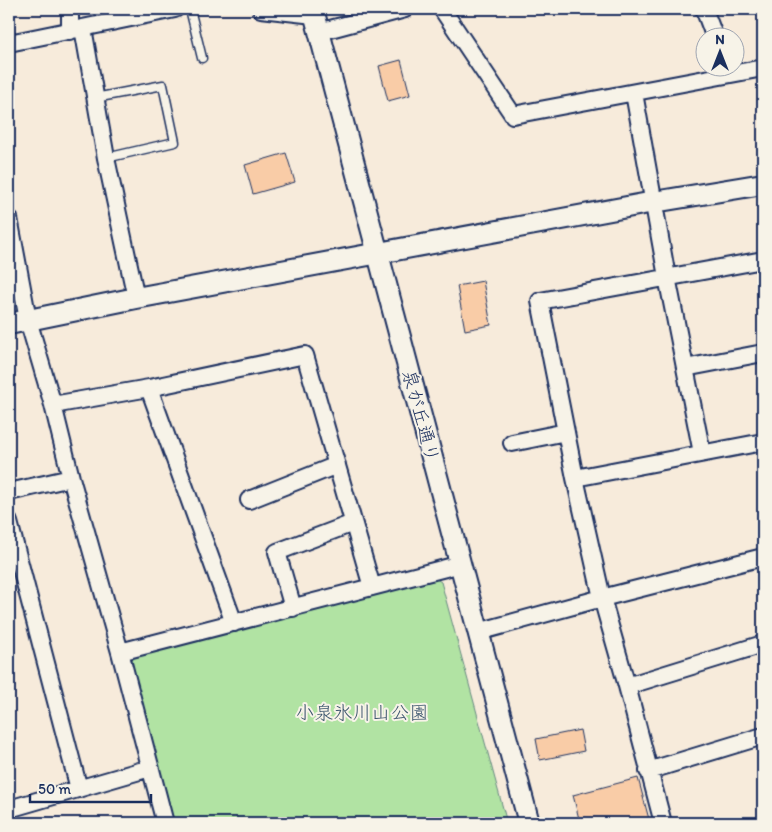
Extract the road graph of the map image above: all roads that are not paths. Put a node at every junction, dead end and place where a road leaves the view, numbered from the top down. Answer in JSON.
{"nodes":[{"id":1,"x":70,"y":9,"type":"edge"},
{"id":2,"x":175,"y":9,"type":"edge"},
{"id":3,"x":190,"y":9,"type":"edge"},
{"id":4,"x":261,"y":9,"type":"edge"},
{"id":5,"x":405,"y":9,"type":"edge"},
{"id":6,"x":442,"y":9,"type":"edge"},
{"id":7,"x":704,"y":9,"type":"edge"},
{"id":8,"x":315,"y":19,"type":"edge"},
{"id":9,"x":711,"y":28,"type":"edge"},
{"id":10,"x":77,"y":30,"type":"junction"},
{"id":11,"x":9,"y":43,"type":"edge"},
{"id":12,"x":202,"y":58,"type":"dead end"},
{"id":13,"x":763,"y":68,"type":"edge"},
{"id":14,"x":744,"y":70,"type":"edge"},
{"id":15,"x":697,"y":78,"type":"edge"},
{"id":16,"x":634,"y":93,"type":"junction"},
{"id":17,"x":95,"y":98,"type":"junction"},
{"id":18,"x":106,"y":158,"type":"junction"},
{"id":19,"x":763,"y":184,"type":"edge"},
{"id":20,"x":654,"y":202,"type":"junction"},
{"id":21,"x":9,"y":218,"type":"edge"},
{"id":22,"x":378,"y":254,"type":"junction"},
{"id":23,"x":763,"y":260,"type":"edge"},
{"id":24,"x":667,"y":277,"type":"junction"},
{"id":25,"x":136,"y":298,"type":"junction"},
{"id":26,"x":18,"y":322,"type":"edge"},
{"id":27,"x":763,"y":353,"type":"edge"},
{"id":28,"x":685,"y":368,"type":"junction"},
{"id":29,"x":150,"y":388,"type":"junction"},
{"id":30,"x":53,"y":405,"type":"junction"},
{"id":31,"x":566,"y":432,"type":"junction"},
{"id":32,"x":763,"y":442,"type":"edge"},
{"id":33,"x":512,"y":443,"type":"dead end"},
{"id":34,"x":702,"y":454,"type":"junction"},
{"id":35,"x":336,"y":465,"type":"junction"},
{"id":36,"x":71,"y":478,"type":"junction"},
{"id":37,"x":575,"y":478,"type":"junction"},
{"id":38,"x":9,"y":492,"type":"edge"},
{"id":39,"x":249,"y":500,"type":"dead end"},
{"id":40,"x":9,"y":522,"type":"edge"},
{"id":41,"x":353,"y":523,"type":"junction"},
{"id":42,"x":763,"y":557,"type":"edge"},
{"id":43,"x":461,"y":564,"type":"junction"},
{"id":44,"x":372,"y":587,"type":"junction"},
{"id":45,"x":602,"y":598,"type":"junction"},
{"id":46,"x":293,"y":608,"type":"junction"},
{"id":47,"x":234,"y":623,"type":"junction"},
{"id":48,"x":478,"y":632,"type":"junction"},
{"id":49,"x":763,"y":644,"type":"edge"},
{"id":50,"x":120,"y":652,"type":"junction"},
{"id":51,"x":627,"y":686,"type":"junction"},
{"id":52,"x":763,"y":736,"type":"edge"},
{"id":53,"x":150,"y":768,"type":"junction"},
{"id":54,"x":648,"y":771,"type":"junction"},
{"id":55,"x":79,"y":789,"type":"junction"},
{"id":56,"x":9,"y":809,"type":"edge"},
{"id":57,"x":165,"y":823,"type":"edge"},
{"id":58,"x":529,"y":823,"type":"edge"},
{"id":59,"x":663,"y":823,"type":"edge"}],
"edges":[{"from":1,"to":10,"type":"street"},
{"from":2,"to":10,"type":"street"},
{"from":3,"to":12,"type":"lane"},
{"from":4,"to":8,"type":"street"},
{"from":5,"to":8,"type":"street"},
{"from":6,"to":16,"type":"street"},
{"from":7,"to":9,"type":"street"},
{"from":8,"to":22,"type":"street","name":"泉が丘通り"},
{"from":10,"to":11,"type":"street"},
{"from":10,"to":17,"type":"street"},
{"from":13,"to":14,"type":"street"},
{"from":15,"to":16,"type":"street"},
{"from":16,"to":20,"type":"street"},
{"from":17,"to":18,"type":"street"},
{"from":17,"to":18,"type":"lane"},
{"from":18,"to":25,"type":"street"},
{"from":19,"to":20,"type":"street"},
{"from":20,"to":22,"type":"street"},
{"from":20,"to":24,"type":"street"},
{"from":21,"to":26,"type":"street"},
{"from":22,"to":25,"type":"street"},
{"from":22,"to":43,"type":"street","name":"泉が丘通り"},
{"from":23,"to":24,"type":"street"},
{"from":24,"to":28,"type":"street"},
{"from":24,"to":31,"type":"street"},
{"from":25,"to":26,"type":"street"},
{"from":26,"to":30,"type":"street"},
{"from":27,"to":28,"type":"street"},
{"from":28,"to":34,"type":"street"},
{"from":29,"to":30,"type":"street"},
{"from":29,"to":35,"type":"street"},
{"from":29,"to":47,"type":"street"},
{"from":30,"to":36,"type":"street"},
{"from":31,"to":33,"type":"street"},
{"from":31,"to":37,"type":"street"},
{"from":32,"to":34,"type":"street"},
{"from":34,"to":37,"type":"street"},
{"from":35,"to":39,"type":"street"},
{"from":35,"to":41,"type":"street"},
{"from":36,"to":38,"type":"street"},
{"from":36,"to":50,"type":"street"},
{"from":37,"to":45,"type":"street"},
{"from":40,"to":55,"type":"street"},
{"from":41,"to":44,"type":"street"},
{"from":41,"to":46,"type":"street"},
{"from":42,"to":45,"type":"street"},
{"from":43,"to":44,"type":"street"},
{"from":43,"to":48,"type":"street","name":"泉が丘通り"},
{"from":44,"to":46,"type":"street"},
{"from":45,"to":48,"type":"street"},
{"from":45,"to":51,"type":"street"},
{"from":46,"to":47,"type":"street"},
{"from":47,"to":50,"type":"street"},
{"from":48,"to":58,"type":"street","name":"泉が丘通り"},
{"from":49,"to":51,"type":"street"},
{"from":50,"to":53,"type":"street"},
{"from":51,"to":54,"type":"street"},
{"from":52,"to":54,"type":"street"},
{"from":53,"to":55,"type":"street"},
{"from":53,"to":57,"type":"street"},
{"from":54,"to":59,"type":"street"},
{"from":55,"to":56,"type":"street"}]}
